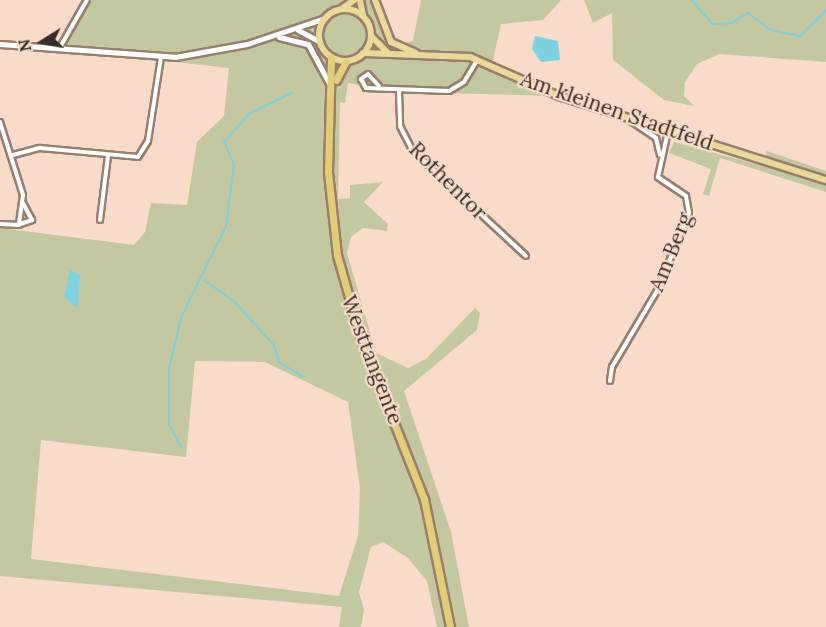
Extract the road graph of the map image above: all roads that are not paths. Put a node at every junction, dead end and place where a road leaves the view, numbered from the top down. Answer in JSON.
{"nodes":[{"id":1,"x":87,"y":0,"type":"edge"},
{"id":2,"x":354,"y":0,"type":"edge"},
{"id":3,"x":360,"y":0,"type":"edge"},
{"id":4,"x":375,"y":0,"type":"edge"},
{"id":5,"x":342,"y":9,"type":"junction"},
{"id":6,"x":363,"y":16,"type":"junction"},
{"id":7,"x":325,"y":18,"type":"junction"},
{"id":8,"x":293,"y":30,"type":"junction"},
{"id":9,"x":274,"y":36,"type":"junction"},
{"id":10,"x":371,"y":36,"type":"junction"},
{"id":11,"x":319,"y":41,"type":"junction"},
{"id":12,"x":0,"y":44,"type":"edge"},
{"id":13,"x":59,"y":50,"type":"junction"},
{"id":14,"x":363,"y":53,"type":"junction"},
{"id":15,"x":437,"y":54,"type":"junction"},
{"id":16,"x":393,"y":55,"type":"junction"},
{"id":17,"x":161,"y":57,"type":"junction"},
{"id":18,"x":331,"y":57,"type":"junction"},
{"id":19,"x":478,"y":59,"type":"junction"},
{"id":20,"x":346,"y":61,"type":"junction"},
{"id":21,"x":379,"y":86,"type":"junction"},
{"id":22,"x":334,"y":88,"type":"junction"},
{"id":23,"x":399,"y":92,"type":"junction"},
{"id":24,"x":332,"y":98,"type":"junction"},
{"id":25,"x":627,"y":118,"type":"junction"},
{"id":26,"x":0,"y":122,"type":"edge"},
{"id":27,"x":668,"y":131,"type":"junction"},
{"id":28,"x":13,"y":155,"type":"junction"},
{"id":29,"x":108,"y":156,"type":"junction"},
{"id":30,"x":660,"y":159,"type":"junction"},
{"id":31,"x":826,"y":180,"type":"edge"},
{"id":32,"x":23,"y":203,"type":"junction"},
{"id":33,"x":100,"y":219,"type":"dead end"},
{"id":34,"x":0,"y":224,"type":"edge"},
{"id":35,"x":20,"y":224,"type":"junction"},
{"id":36,"x":526,"y":256,"type":"dead end"},
{"id":37,"x":610,"y":381,"type":"dead end"},
{"id":38,"x":450,"y":627,"type":"edge"}],
"edges":[{"from":1,"to":13,"type":"street"},
{"from":2,"to":5,"type":"main road"},
{"from":3,"to":6,"type":"main road"},
{"from":4,"to":15,"type":"main road"},
{"from":5,"to":6,"type":"main road"},
{"from":5,"to":7,"type":"main road"},
{"from":6,"to":10,"type":"main road"},
{"from":7,"to":8,"type":"main road"},
{"from":7,"to":11,"type":"main road"},
{"from":8,"to":9,"type":"main road"},
{"from":8,"to":11,"type":"main road"},
{"from":9,"to":17,"type":"main road"},
{"from":9,"to":24,"type":"main road"},
{"from":10,"to":14,"type":"main road"},
{"from":10,"to":16,"type":"main road"},
{"from":11,"to":18,"type":"main road"},
{"from":12,"to":13,"type":"main road"},
{"from":13,"to":17,"type":"main road"},
{"from":14,"to":16,"type":"main road"},
{"from":14,"to":20,"type":"main road"},
{"from":15,"to":16,"type":"main road"},
{"from":15,"to":19,"type":"main road","name":"Am kleinen Stadtfeld"},
{"from":17,"to":29,"type":"street"},
{"from":18,"to":20,"type":"main road"},
{"from":18,"to":22,"type":"highway","name":"Westtangente"},
{"from":19,"to":23,"type":"street"},
{"from":19,"to":25,"type":"main road","name":"Am kleinen Stadtfeld"},
{"from":20,"to":22,"type":"highway","name":"Westtangente"},
{"from":21,"to":21,"type":"street"},
{"from":21,"to":23,"type":"street"},
{"from":22,"to":24,"type":"highway","name":"Westtangente"},
{"from":23,"to":36,"type":"street","name":"Rothentor"},
{"from":24,"to":38,"type":"highway","name":"Westtangente"},
{"from":25,"to":27,"type":"main road","name":"Am kleinen Stadtfeld"},
{"from":25,"to":30,"type":"street"},
{"from":26,"to":28,"type":"street"},
{"from":27,"to":30,"type":"street"},
{"from":27,"to":31,"type":"main road","name":"Am kleinen Stadtfeld"},
{"from":28,"to":29,"type":"street"},
{"from":28,"to":32,"type":"street"},
{"from":29,"to":33,"type":"street"},
{"from":30,"to":37,"type":"street","name":"Am Berg"},
{"from":32,"to":35,"type":"street"},
{"from":32,"to":35,"type":"street"},
{"from":34,"to":35,"type":"street"}]}
